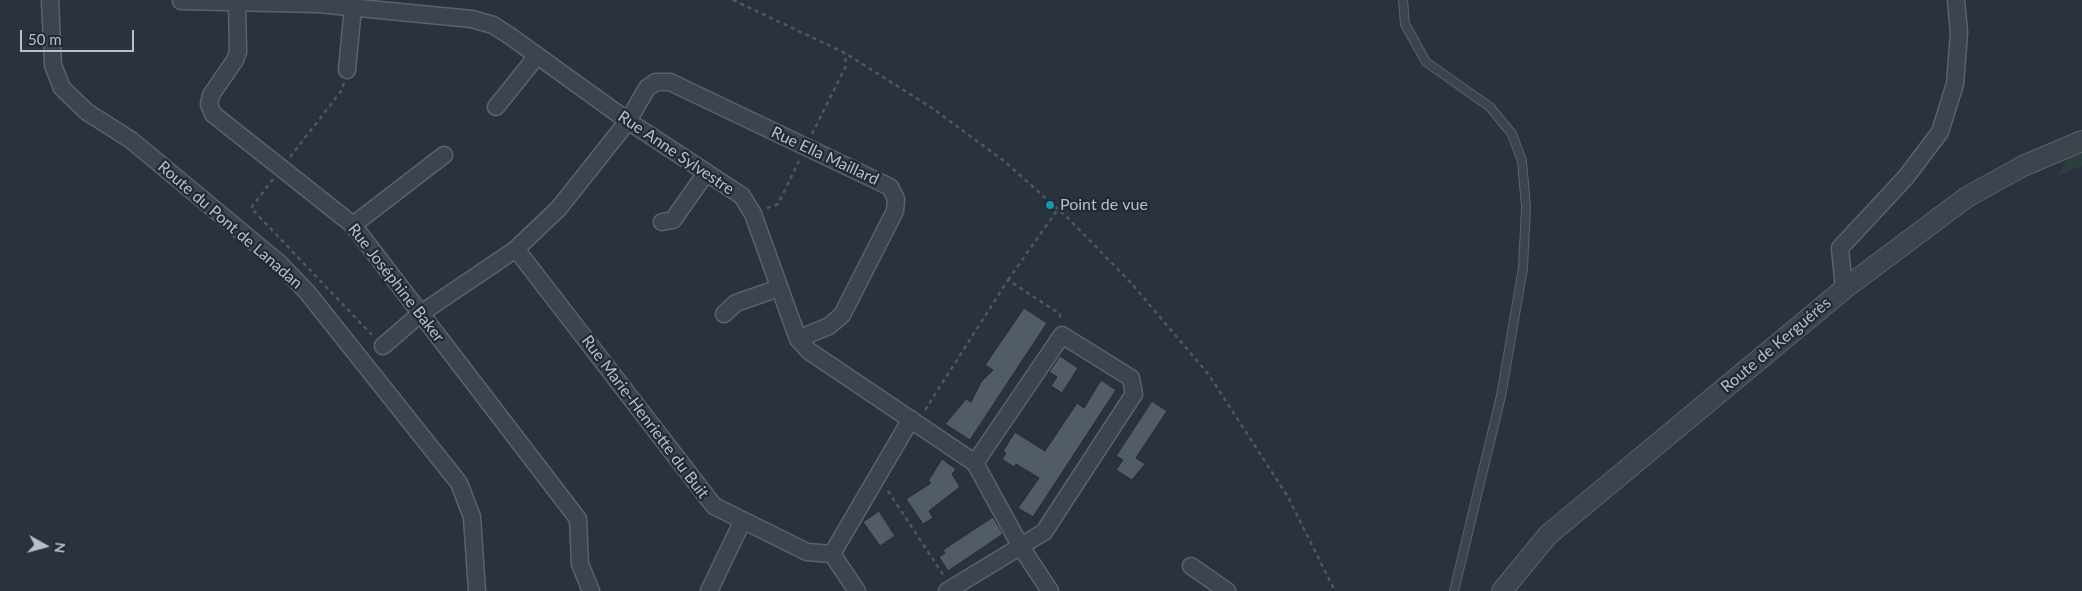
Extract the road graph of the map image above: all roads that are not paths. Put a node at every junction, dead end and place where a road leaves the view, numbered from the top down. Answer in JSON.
{"nodes":[{"id":1,"x":50,"y":0,"type":"edge"},
{"id":2,"x":1403,"y":0,"type":"edge"},
{"id":3,"x":1956,"y":0,"type":"edge"},
{"id":4,"x":181,"y":1,"type":"dead end"},
{"id":5,"x":237,"y":2,"type":"junction"},
{"id":6,"x":353,"y":7,"type":"junction"},
{"id":7,"x":538,"y":56,"type":"junction"},
{"id":8,"x":347,"y":70,"type":"road end"},
{"id":9,"x":496,"y":107,"type":"dead end"},
{"id":10,"x":628,"y":121,"type":"junction"},
{"id":11,"x":2082,"y":141,"type":"edge"},
{"id":12,"x":444,"y":155,"type":"dead end"},
{"id":13,"x":706,"y":173,"type":"junction"},
{"id":14,"x":662,"y":222,"type":"dead end"},
{"id":15,"x":353,"y":225,"type":"junction"},
{"id":16,"x":516,"y":249,"type":"junction"},
{"id":17,"x":780,"y":288,"type":"junction"},
{"id":18,"x":1844,"y":289,"type":"junction"},
{"id":19,"x":420,"y":314,"type":"junction"},
{"id":20,"x":724,"y":314,"type":"dead end"},
{"id":21,"x":798,"y":339,"type":"junction"},
{"id":22,"x":383,"y":346,"type":"road end"},
{"id":23,"x":914,"y":421,"type":"junction"},
{"id":24,"x":975,"y":462,"type":"junction"},
{"id":25,"x":743,"y":520,"type":"junction"},
{"id":26,"x":1021,"y":547,"type":"junction"},
{"id":27,"x":832,"y":554,"type":"junction"},
{"id":28,"x":1191,"y":566,"type":"dead end"},
{"id":29,"x":950,"y":589,"type":"edge"},
{"id":30,"x":477,"y":591,"type":"edge"},
{"id":31,"x":590,"y":591,"type":"edge"},
{"id":32,"x":709,"y":591,"type":"edge"},
{"id":33,"x":857,"y":591,"type":"edge"},
{"id":34,"x":1050,"y":591,"type":"edge"},
{"id":35,"x":1227,"y":591,"type":"edge"},
{"id":36,"x":1454,"y":591,"type":"edge"},
{"id":37,"x":1502,"y":591,"type":"edge"}],
"edges":[{"from":1,"to":30,"type":"street","name":"Route du Pont de Lanadan"},
{"from":2,"to":36,"type":"lane"},
{"from":3,"to":18,"type":"street"},
{"from":4,"to":5,"type":"street","name":"Rue Anne Sylvestre"},
{"from":5,"to":6,"type":"street","name":"Rue Anne Sylvestre"},
{"from":5,"to":15,"type":"street","name":"Rue Joséphine Baker"},
{"from":6,"to":7,"type":"street","name":"Rue Anne Sylvestre"},
{"from":6,"to":8,"type":"street"},
{"from":7,"to":9,"type":"street"},
{"from":7,"to":10,"type":"street","name":"Rue Anne Sylvestre"},
{"from":10,"to":13,"type":"street","name":"Rue Anne Sylvestre"},
{"from":10,"to":16,"type":"street","name":"Rue Ella Maillard"},
{"from":10,"to":21,"type":"street","name":"Rue Ella Maillard"},
{"from":11,"to":18,"type":"street","name":"Route de Kerguérès"},
{"from":12,"to":15,"type":"street"},
{"from":13,"to":14,"type":"street"},
{"from":13,"to":17,"type":"street","name":"Rue Anne Sylvestre"},
{"from":15,"to":19,"type":"street","name":"Rue Joséphine Baker"},
{"from":16,"to":19,"type":"street","name":"Rue Ella Maillard"},
{"from":16,"to":25,"type":"street","name":"Rue Marie-Henriette du Buit"},
{"from":17,"to":20,"type":"street"},
{"from":17,"to":21,"type":"street","name":"Rue Anne Sylvestre"},
{"from":18,"to":37,"type":"street","name":"Route de Kerguérès"},
{"from":19,"to":22,"type":"street","name":"Rue Ella Maillard"},
{"from":19,"to":31,"type":"street","name":"Rue Joséphine Baker"},
{"from":21,"to":23,"type":"street","name":"Rue Anne Sylvestre"},
{"from":23,"to":24,"type":"street","name":"Rue Anne Sylvestre"},
{"from":23,"to":27,"type":"street"},
{"from":24,"to":26,"type":"street","name":"Rue Anne Sylvestre"},
{"from":24,"to":26,"type":"street"},
{"from":25,"to":27,"type":"street","name":"Rue Marie-Henriette du Buit"},
{"from":25,"to":32,"type":"street"},
{"from":26,"to":29,"type":"street"},
{"from":26,"to":34,"type":"street","name":"Rue Anne Sylvestre"},
{"from":27,"to":33,"type":"street"},
{"from":28,"to":35,"type":"street"}]}
